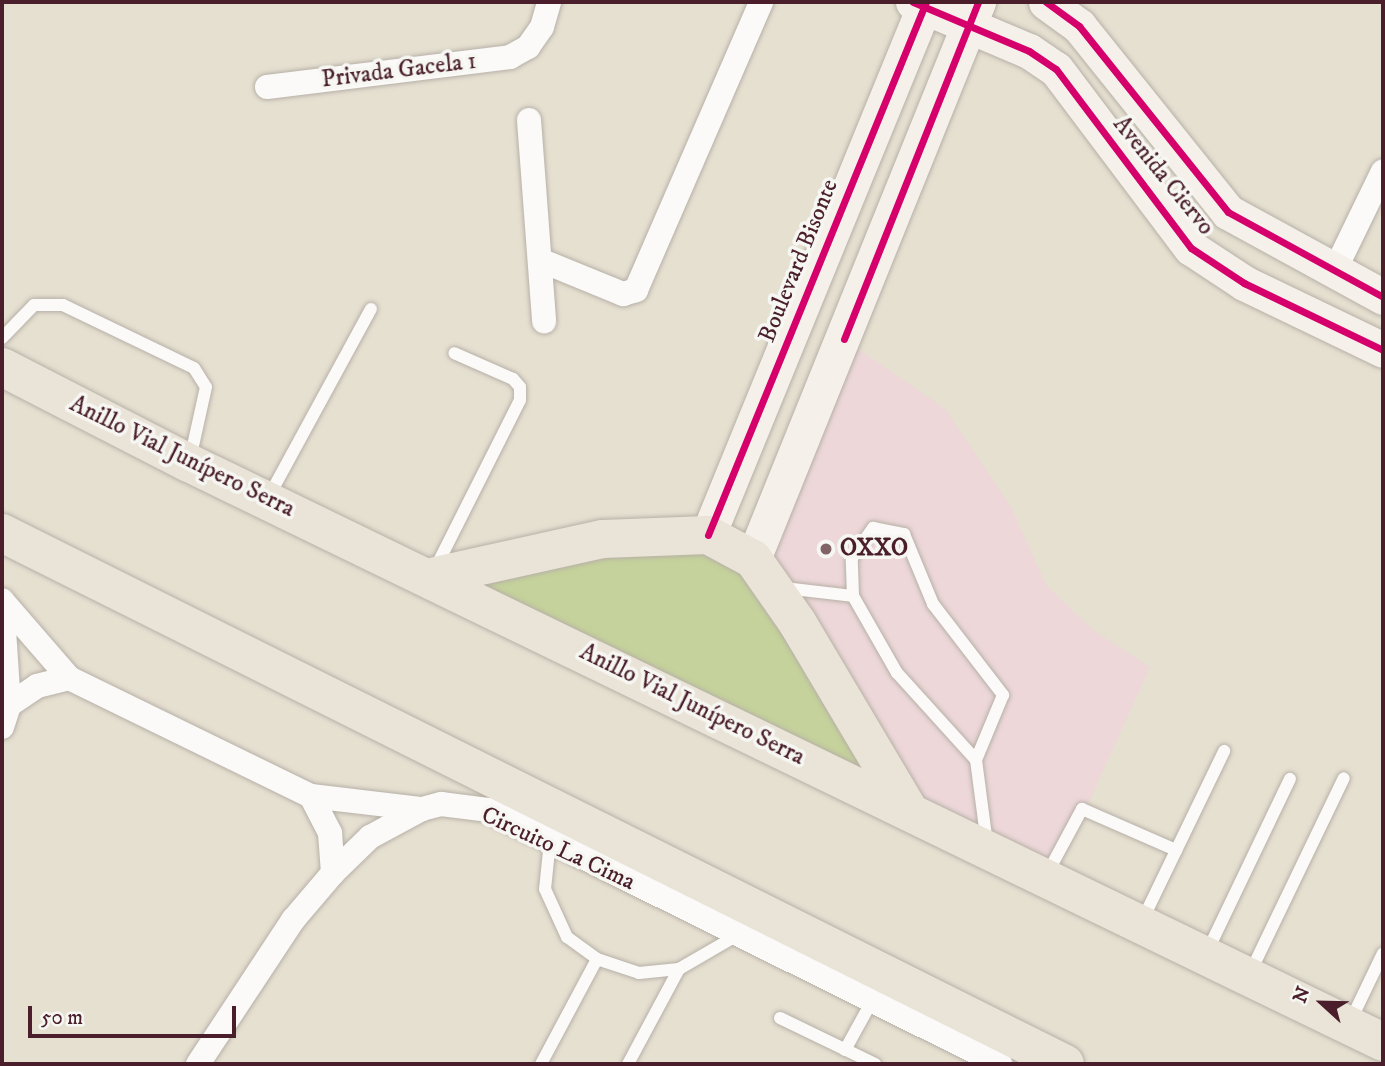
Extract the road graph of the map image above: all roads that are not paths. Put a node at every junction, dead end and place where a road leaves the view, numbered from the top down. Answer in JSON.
{"nodes":[{"id":1,"x":550,"y":2,"type":"edge"},
{"id":2,"x":761,"y":2,"type":"edge"},
{"id":3,"x":1046,"y":2,"type":"edge"},
{"id":4,"x":921,"y":3,"type":"edge"},
{"id":5,"x":974,"y":13,"type":"edge"},
{"id":6,"x":267,"y":87,"type":"dead end"},
{"id":7,"x":529,"y":120,"type":"dead end"},
{"id":8,"x":1383,"y":172,"type":"edge"},
{"id":9,"x":540,"y":260,"type":"junction"},
{"id":10,"x":1334,"y":274,"type":"junction"},
{"id":11,"x":1383,"y":297,"type":"edge"},
{"id":12,"x":372,"y":309,"type":"dead end"},
{"id":13,"x":544,"y":321,"type":"dead end"},
{"id":14,"x":2,"y":338,"type":"edge"},
{"id":15,"x":1383,"y":350,"type":"edge"},
{"id":16,"x":454,"y":353,"type":"dead end"},
{"id":17,"x":2,"y":367,"type":"edge"},
{"id":18,"x":773,"y":376,"type":"junction"},
{"id":19,"x":820,"y":393,"type":"junction"},
{"id":20,"x":189,"y":463,"type":"junction"},
{"id":21,"x":267,"y":500,"type":"junction"},
{"id":22,"x":2,"y":533,"type":"edge"},
{"id":23,"x":708,"y":536,"type":"junction"},
{"id":24,"x":763,"y":573,"type":"junction"},
{"id":25,"x":431,"y":577,"type":"junction"},
{"id":26,"x":853,"y":596,"type":"junction"},
{"id":27,"x":3,"y":602,"type":"edge"},
{"id":28,"x":69,"y":678,"type":"junction"},
{"id":29,"x":5,"y":716,"type":"edge"},
{"id":30,"x":1224,"y":751,"type":"dead end"},
{"id":31,"x":976,"y":760,"type":"junction"},
{"id":32,"x":1344,"y":778,"type":"dead end"},
{"id":33,"x":1290,"y":779,"type":"dead end"},
{"id":34,"x":311,"y":796,"type":"junction"},
{"id":35,"x":422,"y":809,"type":"junction"},
{"id":36,"x":910,"y":812,"type":"junction"},
{"id":37,"x":550,"y":841,"type":"junction"},
{"id":38,"x":988,"y":850,"type":"junction"},
{"id":39,"x":1176,"y":850,"type":"junction"},
{"id":40,"x":333,"y":873,"type":"junction"},
{"id":41,"x":1045,"y":878,"type":"junction"},
{"id":42,"x":1140,"y":924,"type":"junction"},
{"id":43,"x":736,"y":936,"type":"junction"},
{"id":44,"x":1383,"y":953,"type":"edge"},
{"id":45,"x":1205,"y":955,"type":"junction"},
{"id":46,"x":597,"y":959,"type":"junction"},
{"id":47,"x":678,"y":969,"type":"junction"},
{"id":48,"x":1248,"y":976,"type":"junction"},
{"id":49,"x":872,"y":1001,"type":"junction"},
{"id":50,"x":780,"y":1018,"type":"dead end"},
{"id":51,"x":1348,"y":1025,"type":"junction"},
{"id":52,"x":1383,"y":1042,"type":"edge"},
{"id":53,"x":845,"y":1050,"type":"junction"},
{"id":54,"x":198,"y":1064,"type":"edge"},
{"id":55,"x":541,"y":1064,"type":"edge"},
{"id":56,"x":628,"y":1064,"type":"edge"},
{"id":57,"x":875,"y":1064,"type":"edge"},
{"id":58,"x":1000,"y":1064,"type":"edge"},
{"id":59,"x":1065,"y":1064,"type":"edge"}],
"edges":[{"from":1,"to":6,"type":"street","name":"Privada Gacela 1"},
{"from":2,"to":9,"type":"street"},
{"from":3,"to":10,"type":"street","name":"Avenida Ciervo"},
{"from":4,"to":5,"type":"street","name":"Avenida Ciervo"},
{"from":4,"to":18,"type":"street","name":"Boulevard Bisonte"},
{"from":5,"to":15,"type":"street","name":"Avenida Ciervo"},
{"from":5,"to":19,"type":"street"},
{"from":7,"to":9,"type":"street"},
{"from":8,"to":10,"type":"street"},
{"from":9,"to":13,"type":"street"},
{"from":10,"to":11,"type":"street","name":"Avenida Ciervo"},
{"from":12,"to":21,"type":"lane"},
{"from":14,"to":20,"type":"lane"},
{"from":16,"to":25,"type":"lane"},
{"from":17,"to":20,"type":"highway","name":"Anillo Vial Junípero Serra"},
{"from":18,"to":19,"type":"street"},
{"from":18,"to":23,"type":"street","name":"Boulevard Bisonte"},
{"from":19,"to":24,"type":"street"},
{"from":20,"to":21,"type":"highway","name":"Anillo Vial Junípero Serra"},
{"from":21,"to":25,"type":"highway","name":"Anillo Vial Junípero Serra"},
{"from":22,"to":59,"type":"highway"},
{"from":23,"to":24,"type":"highway"},
{"from":23,"to":25,"type":"highway"},
{"from":24,"to":26,"type":"lane"},
{"from":24,"to":36,"type":"highway"},
{"from":25,"to":36,"type":"highway","name":"Anillo Vial Junípero Serra"},
{"from":26,"to":31,"type":"lane"},
{"from":26,"to":31,"type":"lane"},
{"from":27,"to":28,"type":"street"},
{"from":27,"to":29,"type":"street"},
{"from":28,"to":29,"type":"street"},
{"from":28,"to":34,"type":"street"},
{"from":30,"to":39,"type":"lane"},
{"from":31,"to":38,"type":"lane"},
{"from":32,"to":48,"type":"lane"},
{"from":33,"to":45,"type":"lane"},
{"from":34,"to":35,"type":"street"},
{"from":34,"to":40,"type":"street"},
{"from":35,"to":37,"type":"street","name":"Circuito La Cima"},
{"from":35,"to":40,"type":"street","name":"Circuito La Cima"},
{"from":36,"to":38,"type":"highway","name":"Anillo Vial Junípero Serra"},
{"from":37,"to":43,"type":"street","name":"Circuito La Cima"},
{"from":37,"to":46,"type":"lane"},
{"from":38,"to":41,"type":"highway","name":"Anillo Vial Junípero Serra"},
{"from":39,"to":41,"type":"lane"},
{"from":39,"to":42,"type":"lane"},
{"from":40,"to":54,"type":"street","name":"Circuito La Cima"},
{"from":41,"to":42,"type":"highway","name":"Anillo Vial Junípero Serra"},
{"from":42,"to":45,"type":"highway","name":"Anillo Vial Junípero Serra"},
{"from":43,"to":47,"type":"lane"},
{"from":43,"to":49,"type":"street","name":"Circuito La Cima"},
{"from":44,"to":51,"type":"lane"},
{"from":45,"to":48,"type":"highway","name":"Anillo Vial Junípero Serra"},
{"from":46,"to":47,"type":"lane"},
{"from":46,"to":55,"type":"lane"},
{"from":47,"to":56,"type":"lane"},
{"from":48,"to":51,"type":"highway","name":"Anillo Vial Junípero Serra"},
{"from":49,"to":53,"type":"lane"},
{"from":49,"to":58,"type":"street","name":"Circuito La Cima"},
{"from":50,"to":53,"type":"lane"},
{"from":51,"to":52,"type":"highway","name":"Anillo Vial Junípero Serra"},
{"from":53,"to":57,"type":"lane"}]}
